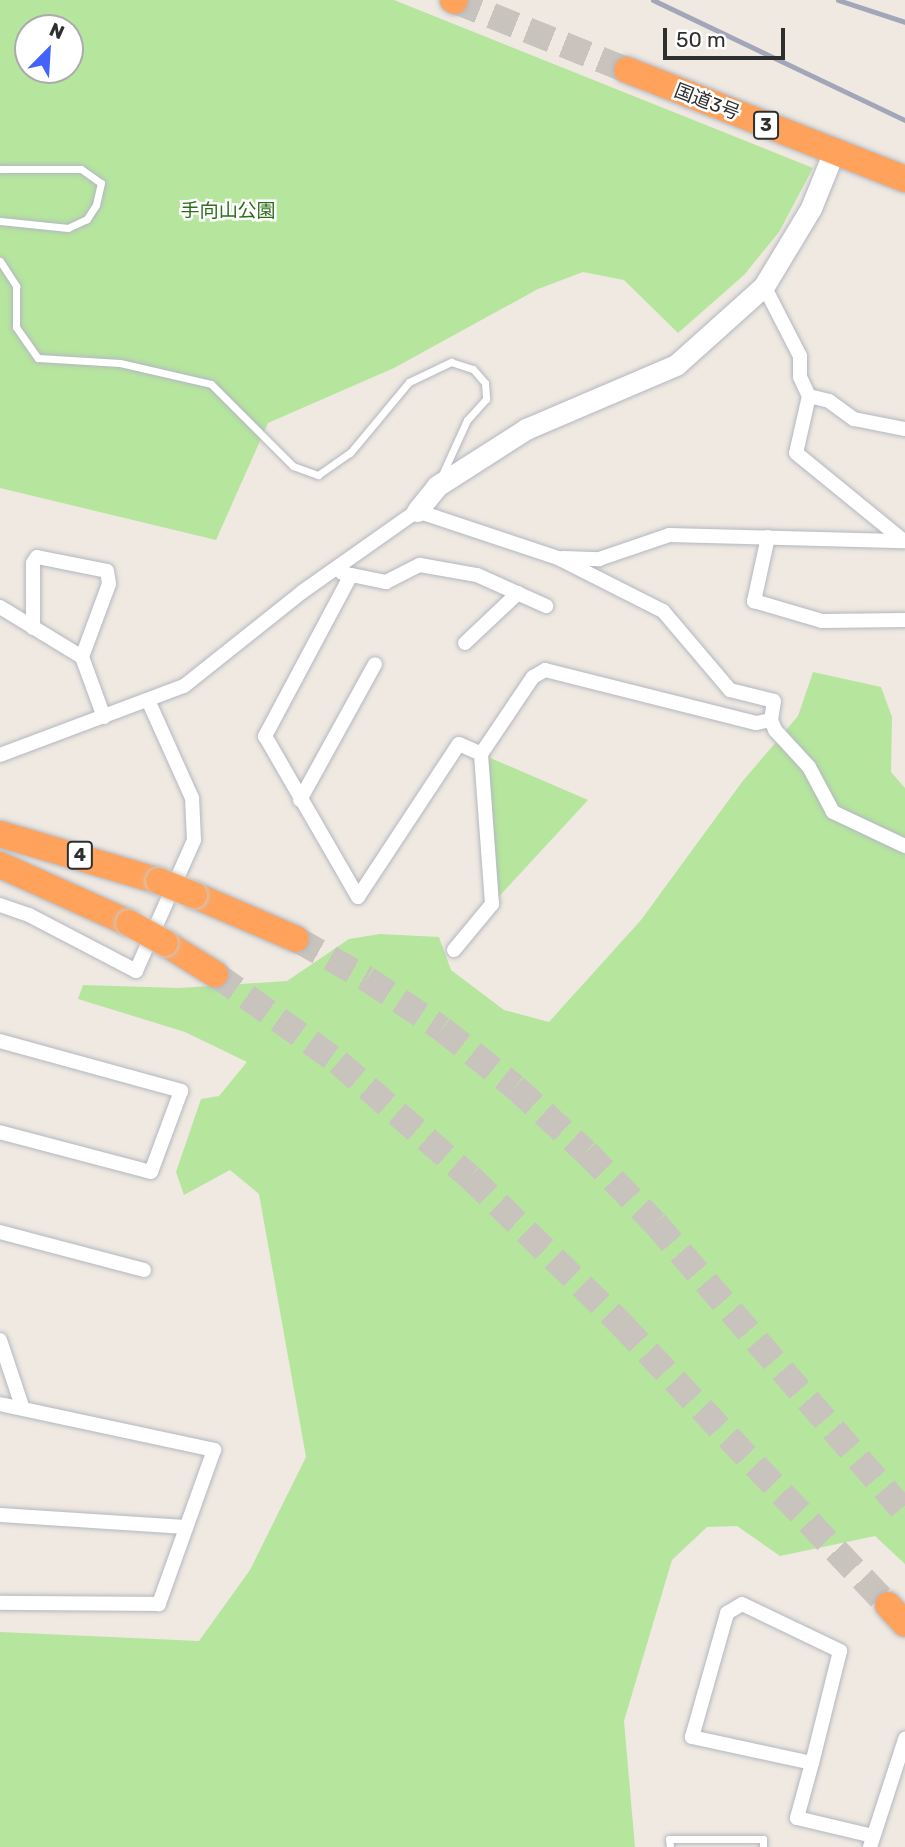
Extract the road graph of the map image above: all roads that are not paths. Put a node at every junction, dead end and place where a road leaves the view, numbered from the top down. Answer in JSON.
{"nodes":[{"id":1,"x":626,"y":70,"type":"tunnel mouth"},
{"id":2,"x":834,"y":151,"type":"junction"},
{"id":3,"x":0,"y":169,"type":"edge"},
{"id":4,"x":905,"y":179,"type":"edge"},
{"id":5,"x":0,"y":221,"type":"edge"},
{"id":6,"x":0,"y":261,"type":"edge"},
{"id":7,"x":764,"y":286,"type":"junction"},
{"id":8,"x":809,"y":397,"type":"junction"},
{"id":9,"x":905,"y":429,"type":"edge"},
{"id":10,"x":437,"y":486,"type":"junction"},
{"id":11,"x":417,"y":511,"type":"junction"},
{"id":12,"x":768,"y":537,"type":"junction"},
{"id":13,"x":905,"y":541,"type":"edge"},
{"id":14,"x":558,"y":558,"type":"junction"},
{"id":15,"x":331,"y":571,"type":"junction"},
{"id":16,"x":351,"y":575,"type":"junction"},
{"id":17,"x":518,"y":593,"type":"junction"},
{"id":18,"x":546,"y":606,"type":"dead end"},
{"id":19,"x":0,"y":607,"type":"edge"},
{"id":20,"x":905,"y":620,"type":"edge"},
{"id":21,"x":33,"y":628,"type":"junction"},
{"id":22,"x":465,"y":643,"type":"dead end"},
{"id":23,"x":82,"y":657,"type":"junction"},
{"id":24,"x":375,"y":664,"type":"dead end"},
{"id":25,"x":148,"y":700,"type":"junction"},
{"id":26,"x":103,"y":717,"type":"junction"},
{"id":27,"x":771,"y":720,"type":"junction"},
{"id":28,"x":481,"y":754,"type":"junction"},
{"id":29,"x":0,"y":755,"type":"edge"},
{"id":30,"x":300,"y":800,"type":"junction"},
{"id":31,"x":1,"y":834,"type":"edge"},
{"id":32,"x":905,"y":846,"type":"edge"},
{"id":33,"x":0,"y":865,"type":"edge"},
{"id":34,"x":0,"y":905,"type":"edge"},
{"id":35,"x":296,"y":939,"type":"tunnel mouth"},
{"id":36,"x":454,"y":950,"type":"dead end"},
{"id":37,"x":215,"y":974,"type":"tunnel mouth"},
{"id":38,"x":0,"y":1041,"type":"edge"},
{"id":39,"x":0,"y":1132,"type":"edge"},
{"id":40,"x":0,"y":1232,"type":"edge"},
{"id":41,"x":144,"y":1270,"type":"dead end"},
{"id":42,"x":0,"y":1340,"type":"edge"},
{"id":43,"x":0,"y":1404,"type":"edge"},
{"id":44,"x":22,"y":1406,"type":"junction"},
{"id":45,"x":0,"y":1515,"type":"edge"},
{"id":46,"x":186,"y":1527,"type":"junction"},
{"id":47,"x":0,"y":1603,"type":"edge"},
{"id":48,"x":905,"y":1739,"type":"edge"},
{"id":49,"x":812,"y":1763,"type":"junction"},
{"id":50,"x":871,"y":1842,"type":"edge"},
{"id":51,"x":670,"y":1847,"type":"edge"},
{"id":52,"x":763,"y":1847,"type":"edge"}],
"edges":[{"from":1,"to":2,"type":"highway","name":"国道3号","number":"3"},
{"from":2,"to":4,"type":"highway","name":"国道3号","number":"3"},
{"from":2,"to":7,"type":"street"},
{"from":3,"to":5,"type":"lane"},
{"from":6,"to":10,"type":"lane"},
{"from":7,"to":8,"type":"street"},
{"from":7,"to":10,"type":"street"},
{"from":8,"to":9,"type":"street"},
{"from":8,"to":13,"type":"street"},
{"from":10,"to":11,"type":"street"},
{"from":11,"to":14,"type":"street"},
{"from":11,"to":15,"type":"street"},
{"from":12,"to":13,"type":"street"},
{"from":12,"to":14,"type":"street"},
{"from":12,"to":20,"type":"street"},
{"from":14,"to":27,"type":"street"},
{"from":15,"to":16,"type":"street"},
{"from":15,"to":25,"type":"street"},
{"from":16,"to":17,"type":"street"},
{"from":16,"to":30,"type":"street"},
{"from":17,"to":18,"type":"street"},
{"from":17,"to":22,"type":"street"},
{"from":19,"to":21,"type":"street"},
{"from":21,"to":23,"type":"street"},
{"from":21,"to":23,"type":"street"},
{"from":23,"to":26,"type":"street"},
{"from":24,"to":30,"type":"street"},
{"from":25,"to":26,"type":"street"},
{"from":25,"to":34,"type":"street"},
{"from":26,"to":29,"type":"street"},
{"from":27,"to":28,"type":"street"},
{"from":27,"to":32,"type":"street"},
{"from":28,"to":30,"type":"street"},
{"from":28,"to":36,"type":"street"},
{"from":31,"to":35,"type":"highway","number":"4","bridge":true},
{"from":33,"to":37,"type":"highway","number":"4","bridge":true},
{"from":38,"to":39,"type":"street"},
{"from":40,"to":41,"type":"street"},
{"from":42,"to":44,"type":"street"},
{"from":43,"to":44,"type":"street"},
{"from":44,"to":46,"type":"street"},
{"from":45,"to":46,"type":"street"},
{"from":46,"to":47,"type":"street"},
{"from":48,"to":50,"type":"street"},
{"from":49,"to":49,"type":"street"},
{"from":49,"to":50,"type":"street"},
{"from":51,"to":52,"type":"lane"}]}
